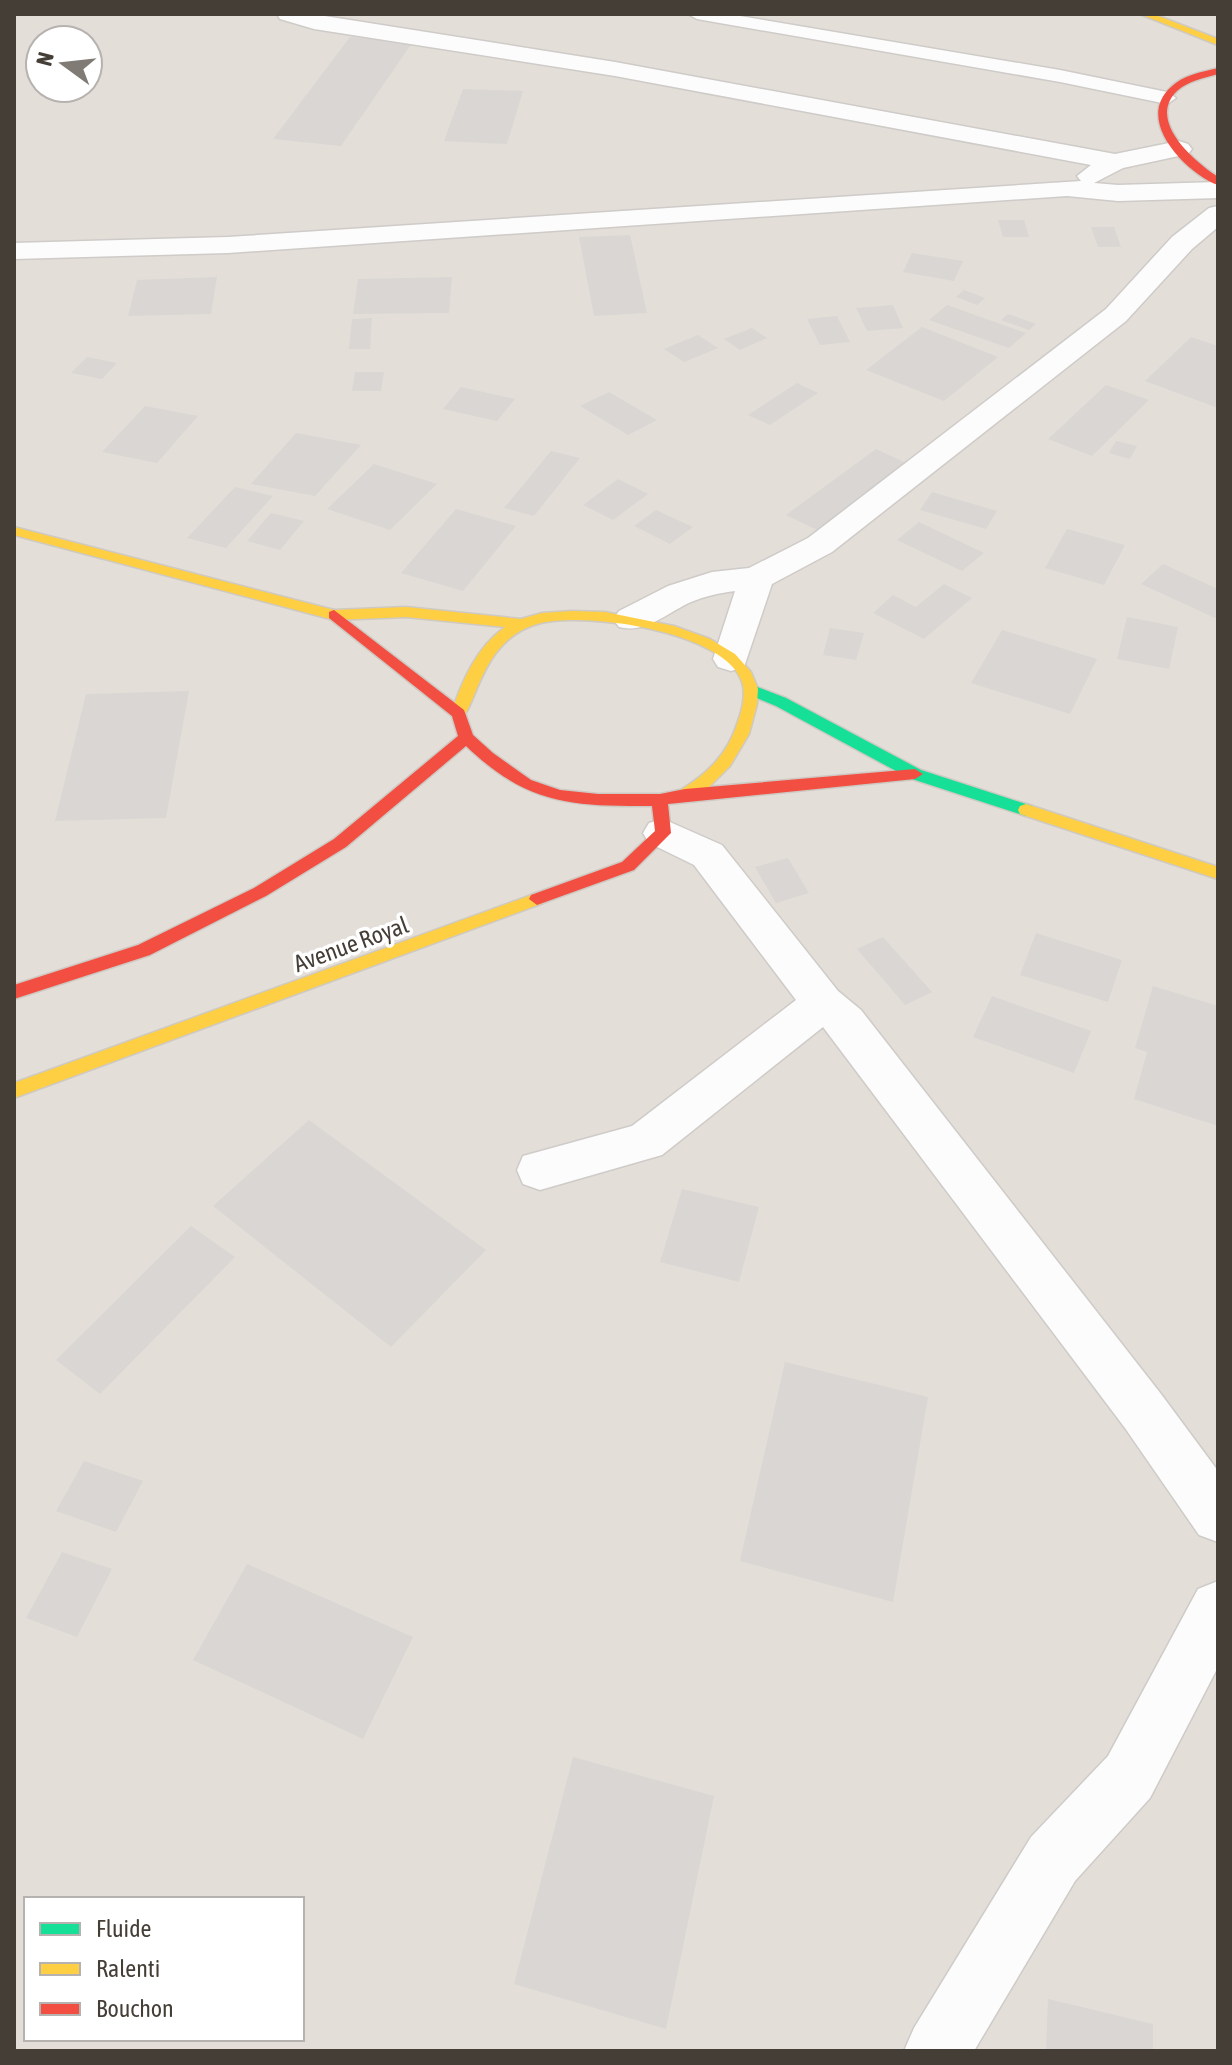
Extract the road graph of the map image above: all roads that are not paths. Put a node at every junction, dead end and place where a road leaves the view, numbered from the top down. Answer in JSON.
{"nodes":[{"id":1,"x":288,"y":14,"type":"edge"},
{"id":2,"x":697,"y":14,"type":"edge"},
{"id":3,"x":1149,"y":21,"type":"edge"},
{"id":4,"x":1218,"y":42,"type":"edge"},
{"id":5,"x":1218,"y":71,"type":"edge"},
{"id":6,"x":1169,"y":88,"type":"junction"},
{"id":7,"x":1179,"y":149,"type":"junction"},
{"id":8,"x":1115,"y":162,"type":"junction"},
{"id":9,"x":1218,"y":182,"type":"edge"},
{"id":10,"x":1067,"y":188,"type":"junction"},
{"id":11,"x":1218,"y":190,"type":"edge"},
{"id":12,"x":1218,"y":214,"type":"edge"},
{"id":13,"x":14,"y":251,"type":"edge"},
{"id":14,"x":14,"y":531,"type":"edge"},
{"id":15,"x":757,"y":578,"type":"junction"},
{"id":16,"x":334,"y":615,"type":"junction"},
{"id":17,"x":631,"y":619,"type":"junction"},
{"id":18,"x":521,"y":624,"type":"junction"},
{"id":19,"x":731,"y":659,"type":"junction"},
{"id":20,"x":752,"y":690,"type":"junction"},
{"id":21,"x":459,"y":714,"type":"junction"},
{"id":22,"x":466,"y":737,"type":"junction"},
{"id":23,"x":915,"y":774,"type":"junction"},
{"id":24,"x":669,"y":810,"type":"junction"},
{"id":25,"x":1218,"y":873,"type":"edge"},
{"id":26,"x":14,"y":992,"type":"edge"},
{"id":27,"x":823,"y":1003,"type":"junction"},
{"id":28,"x":14,"y":1091,"type":"edge"},
{"id":29,"x":540,"y":1170,"type":"dead end"},
{"id":30,"x":1218,"y":1516,"type":"edge"},
{"id":31,"x":1218,"y":1609,"type":"edge"},
{"id":32,"x":937,"y":2051,"type":"edge"}],
"edges":[{"from":1,"to":8,"type":"street"},
{"from":2,"to":6,"type":"lane"},
{"from":3,"to":4,"type":"street"},
{"from":5,"to":6,"type":"street"},
{"from":6,"to":7,"type":"street"},
{"from":7,"to":8,"type":"street"},
{"from":7,"to":9,"type":"street"},
{"from":8,"to":10,"type":"street"},
{"from":10,"to":11,"type":"street"},
{"from":10,"to":13,"type":"street"},
{"from":12,"to":15,"type":"street"},
{"from":14,"to":16,"type":"street"},
{"from":15,"to":17,"type":"street"},
{"from":15,"to":19,"type":"street"},
{"from":16,"to":18,"type":"street"},
{"from":16,"to":21,"type":"street"},
{"from":17,"to":18,"type":"street"},
{"from":17,"to":19,"type":"street"},
{"from":18,"to":21,"type":"street"},
{"from":19,"to":20,"type":"street"},
{"from":20,"to":23,"type":"street"},
{"from":20,"to":24,"type":"street"},
{"from":21,"to":22,"type":"street"},
{"from":22,"to":24,"type":"street"},
{"from":22,"to":26,"type":"street"},
{"from":23,"to":24,"type":"street"},
{"from":23,"to":25,"type":"street"},
{"from":24,"to":27,"type":"street"},
{"from":24,"to":28,"type":"street","name":"Avenue Royal"},
{"from":27,"to":29,"type":"street"},
{"from":27,"to":30,"type":"street"},
{"from":31,"to":32,"type":"street"}]}
